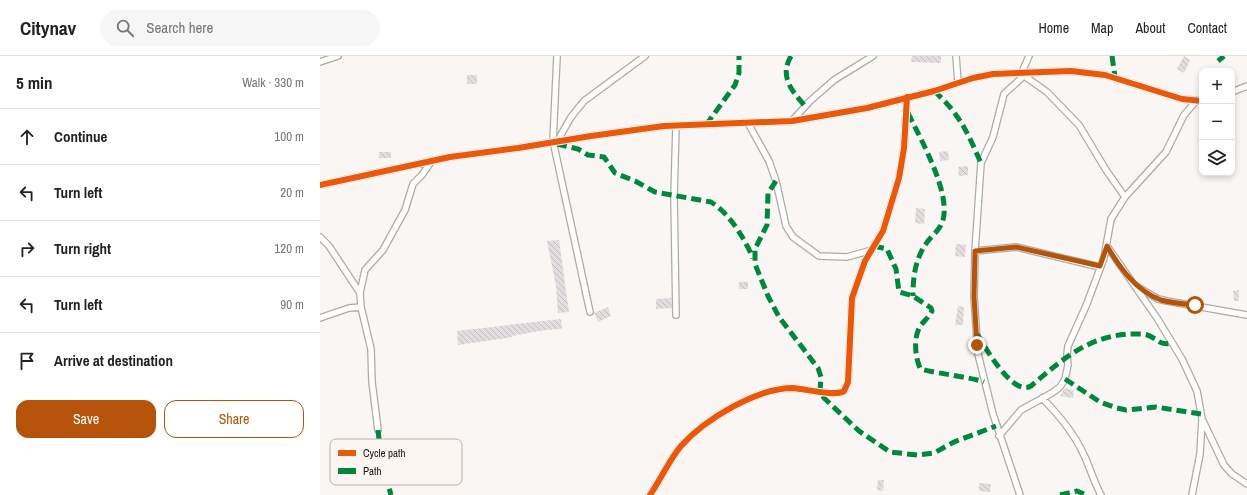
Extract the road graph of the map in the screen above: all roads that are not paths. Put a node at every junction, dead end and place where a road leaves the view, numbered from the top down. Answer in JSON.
{"nodes":[{"id":1,"x":338,"y":56,"type":"edge"},
{"id":2,"x":557,"y":56,"type":"edge"},
{"id":3,"x":639,"y":56,"type":"edge"},
{"id":4,"x":646,"y":56,"type":"edge"},
{"id":5,"x":873,"y":56,"type":"edge"},
{"id":6,"x":956,"y":56,"type":"edge"},
{"id":7,"x":1029,"y":56,"type":"edge"},
{"id":8,"x":320,"y":62,"type":"edge"},
{"id":9,"x":637,"y":63,"type":"junction"},
{"id":10,"x":1024,"y":73,"type":"junction"},
{"id":11,"x":958,"y":83,"type":"junction"},
{"id":12,"x":1247,"y":86,"type":"edge"},
{"id":13,"x":1235,"y":91,"type":"edge"},
{"id":14,"x":907,"y":98,"type":"junction"},
{"id":15,"x":1199,"y":100,"type":"edge"},
{"id":16,"x":792,"y":121,"type":"junction"},
{"id":17,"x":748,"y":123,"type":"junction"},
{"id":18,"x":676,"y":126,"type":"junction"},
{"id":19,"x":555,"y":141,"type":"junction"},
{"id":20,"x":431,"y":162,"type":"junction"},
{"id":21,"x":320,"y":185,"type":"edge"},
{"id":22,"x":1125,"y":197,"type":"junction"},
{"id":23,"x":320,"y":237,"type":"edge"},
{"id":24,"x":1107,"y":246,"type":"junction"},
{"id":25,"x":872,"y":250,"type":"junction"},
{"id":26,"x":975,"y":251,"type":"junction"},
{"id":27,"x":1100,"y":266,"type":"junction"},
{"id":28,"x":1136,"y":286,"type":"junction"},
{"id":29,"x":360,"y":293,"type":"junction"},
{"id":30,"x":361,"y":307,"type":"junction"},
{"id":31,"x":590,"y":312,"type":"dead end"},
{"id":32,"x":676,"y":315,"type":"dead end"},
{"id":33,"x":1247,"y":315,"type":"edge"},
{"id":34,"x":320,"y":318,"type":"edge"},
{"id":35,"x":1042,"y":398,"type":"junction"},
{"id":36,"x":1202,"y":419,"type":"junction"},
{"id":37,"x":378,"y":430,"type":"dead end"},
{"id":38,"x":999,"y":436,"type":"junction"},
{"id":39,"x":1247,"y":484,"type":"edge"},
{"id":40,"x":650,"y":495,"type":"edge"},
{"id":41,"x":1020,"y":495,"type":"edge"},
{"id":42,"x":1101,"y":495,"type":"edge"},
{"id":43,"x":1192,"y":495,"type":"edge"}],
"edges":[{"from":1,"to":8,"type":"street"},
{"from":2,"to":19,"type":"street"},
{"from":3,"to":9,"type":"street"},
{"from":4,"to":9,"type":"street"},
{"from":5,"to":16,"type":"street"},
{"from":6,"to":11,"type":"street"},
{"from":7,"to":10,"type":"street"},
{"from":9,"to":19,"type":"street"},
{"from":10,"to":11,"type":"street"},
{"from":10,"to":15,"type":"street"},
{"from":10,"to":22,"type":"street"},
{"from":10,"to":26,"type":"street"},
{"from":11,"to":14,"type":"street"},
{"from":12,"to":13,"type":"street"},
{"from":14,"to":16,"type":"street"},
{"from":14,"to":25,"type":"street"},
{"from":15,"to":22,"type":"street"},
{"from":16,"to":17,"type":"street"},
{"from":17,"to":18,"type":"street"},
{"from":17,"to":25,"type":"street"},
{"from":18,"to":19,"type":"street"},
{"from":18,"to":32,"type":"street"},
{"from":19,"to":20,"type":"street"},
{"from":19,"to":31,"type":"street"},
{"from":20,"to":21,"type":"street"},
{"from":20,"to":29,"type":"street"},
{"from":22,"to":24,"type":"street"},
{"from":23,"to":29,"type":"street"},
{"from":24,"to":27,"type":"street"},
{"from":24,"to":28,"type":"street"},
{"from":25,"to":40,"type":"street"},
{"from":26,"to":27,"type":"street"},
{"from":26,"to":38,"type":"street"},
{"from":27,"to":35,"type":"street"},
{"from":28,"to":33,"type":"street"},
{"from":28,"to":36,"type":"street"},
{"from":29,"to":30,"type":"street"},
{"from":30,"to":34,"type":"street"},
{"from":30,"to":37,"type":"street"},
{"from":35,"to":38,"type":"street"},
{"from":35,"to":42,"type":"street"},
{"from":36,"to":39,"type":"street"},
{"from":36,"to":43,"type":"street"},
{"from":38,"to":41,"type":"street"}]}
